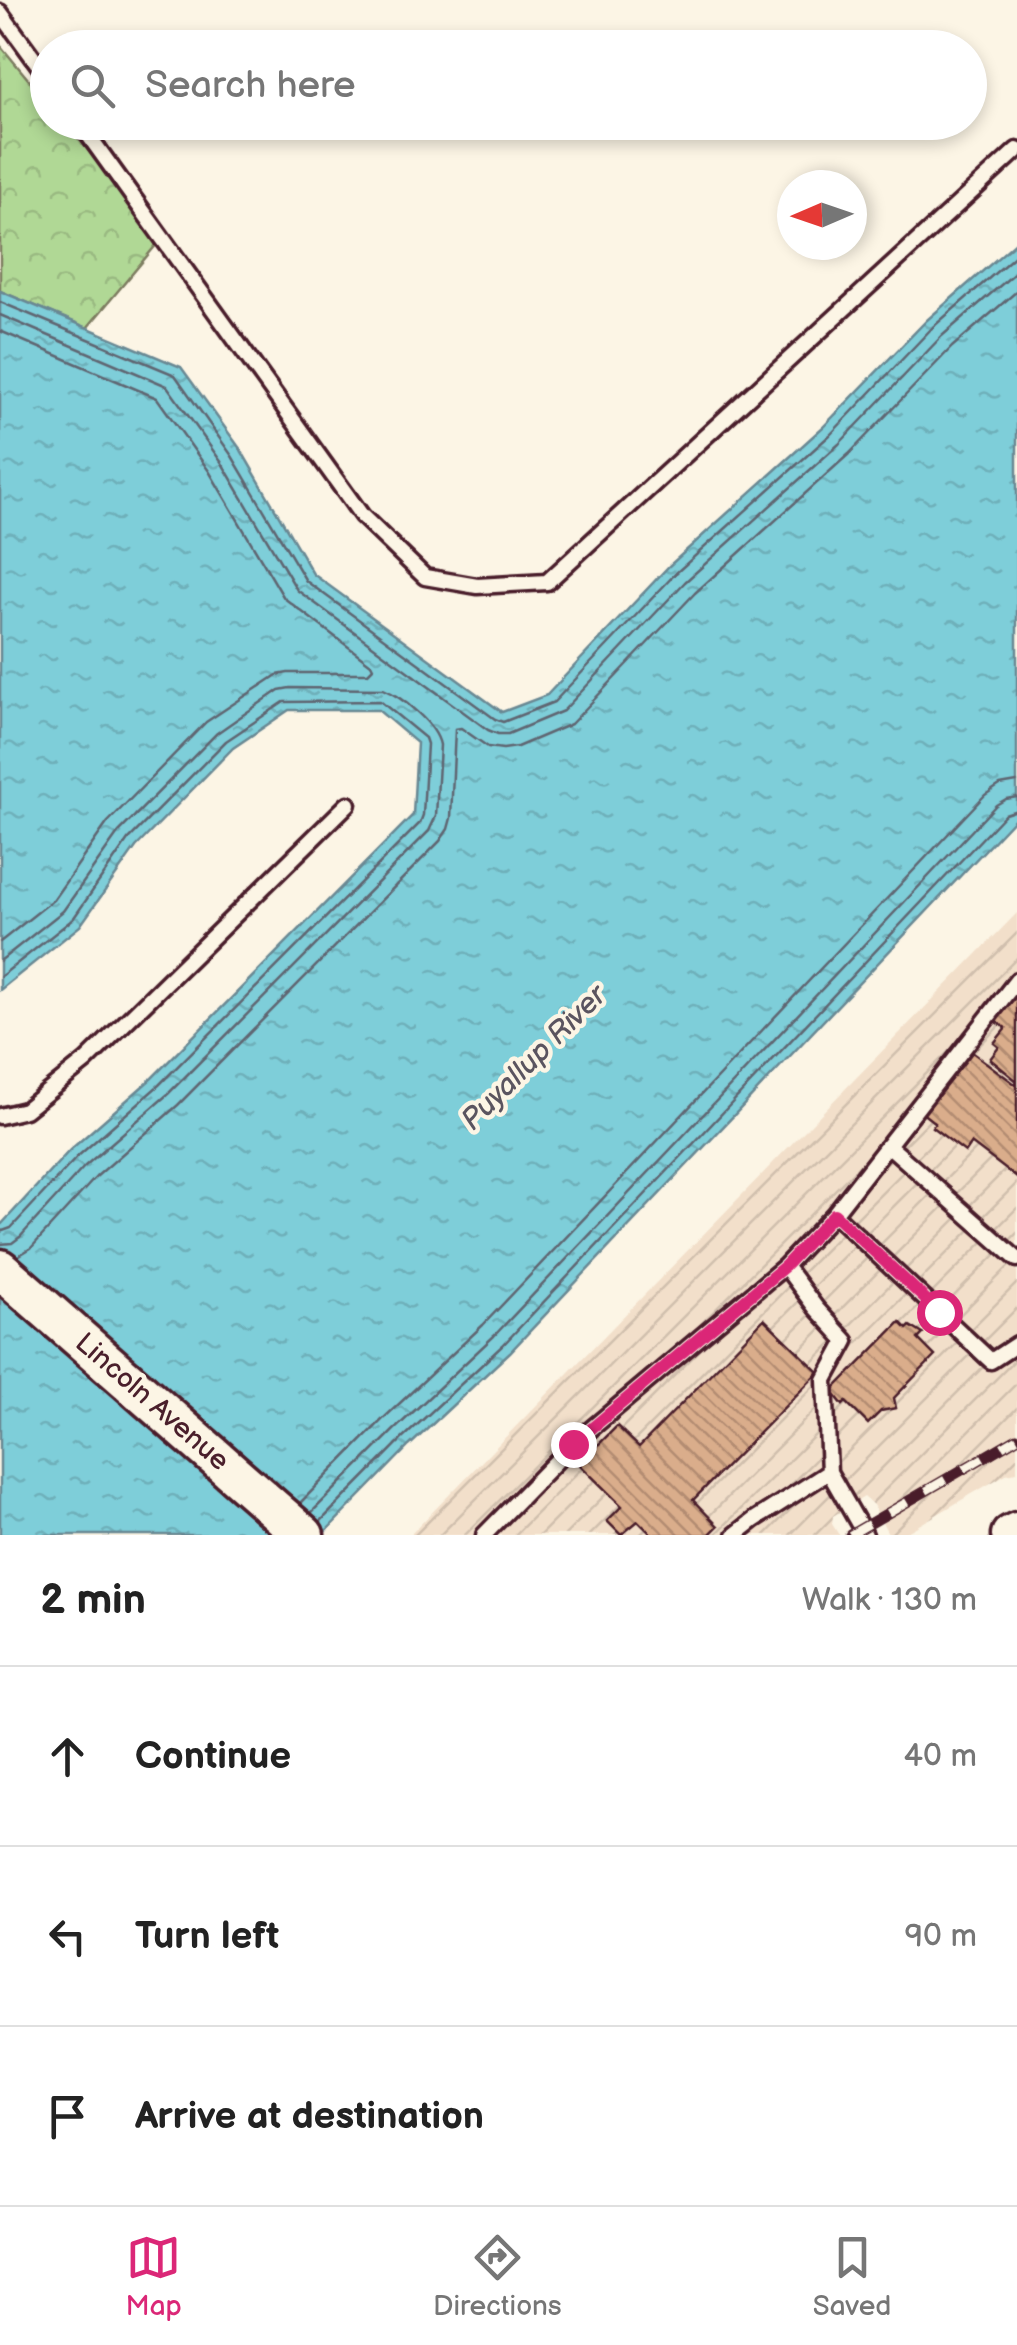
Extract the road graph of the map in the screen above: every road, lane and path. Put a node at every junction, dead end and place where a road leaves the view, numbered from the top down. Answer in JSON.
{"nodes":[{"id":1,"x":0,"y":12,"type":"edge"},
{"id":2,"x":30,"y":53,"type":"edge"},
{"id":3,"x":92,"y":140,"type":"edge"},
{"id":4,"x":1017,"y":150,"type":"edge"},
{"id":5,"x":348,"y":804,"type":"dead end"},
{"id":6,"x":1017,"y":980,"type":"edge"},
{"id":7,"x":0,"y":1116,"type":"edge"},
{"id":8,"x":888,"y":1145,"type":"junction"},
{"id":9,"x":834,"y":1214,"type":"junction"},
{"id":10,"x":1017,"y":1259,"type":"edge"},
{"id":11,"x":785,"y":1266,"type":"junction"},
{"id":12,"x":0,"y":1270,"type":"edge"},
{"id":13,"x":1017,"y":1344,"type":"edge"},
{"id":14,"x":829,"y":1472,"type":"junction"},
{"id":15,"x":304,"y":1535,"type":"edge"},
{"id":16,"x":484,"y":1535,"type":"edge"},
{"id":17,"x":735,"y":1535,"type":"edge"},
{"id":18,"x":865,"y":1535,"type":"edge"}],
"edges":[{"from":1,"to":2,"type":"lane"},
{"from":3,"to":4,"type":"lane"},
{"from":5,"to":7,"type":"lane"},
{"from":6,"to":8,"type":"lane"},
{"from":8,"to":9,"type":"lane"},
{"from":8,"to":10,"type":"lane"},
{"from":9,"to":11,"type":"lane"},
{"from":9,"to":13,"type":"lane"},
{"from":11,"to":14,"type":"lane"},
{"from":11,"to":16,"type":"lane"},
{"from":12,"to":15,"type":"street","name":"Lincoln Avenue"},
{"from":14,"to":17,"type":"lane"},
{"from":14,"to":18,"type":"lane"}]}
